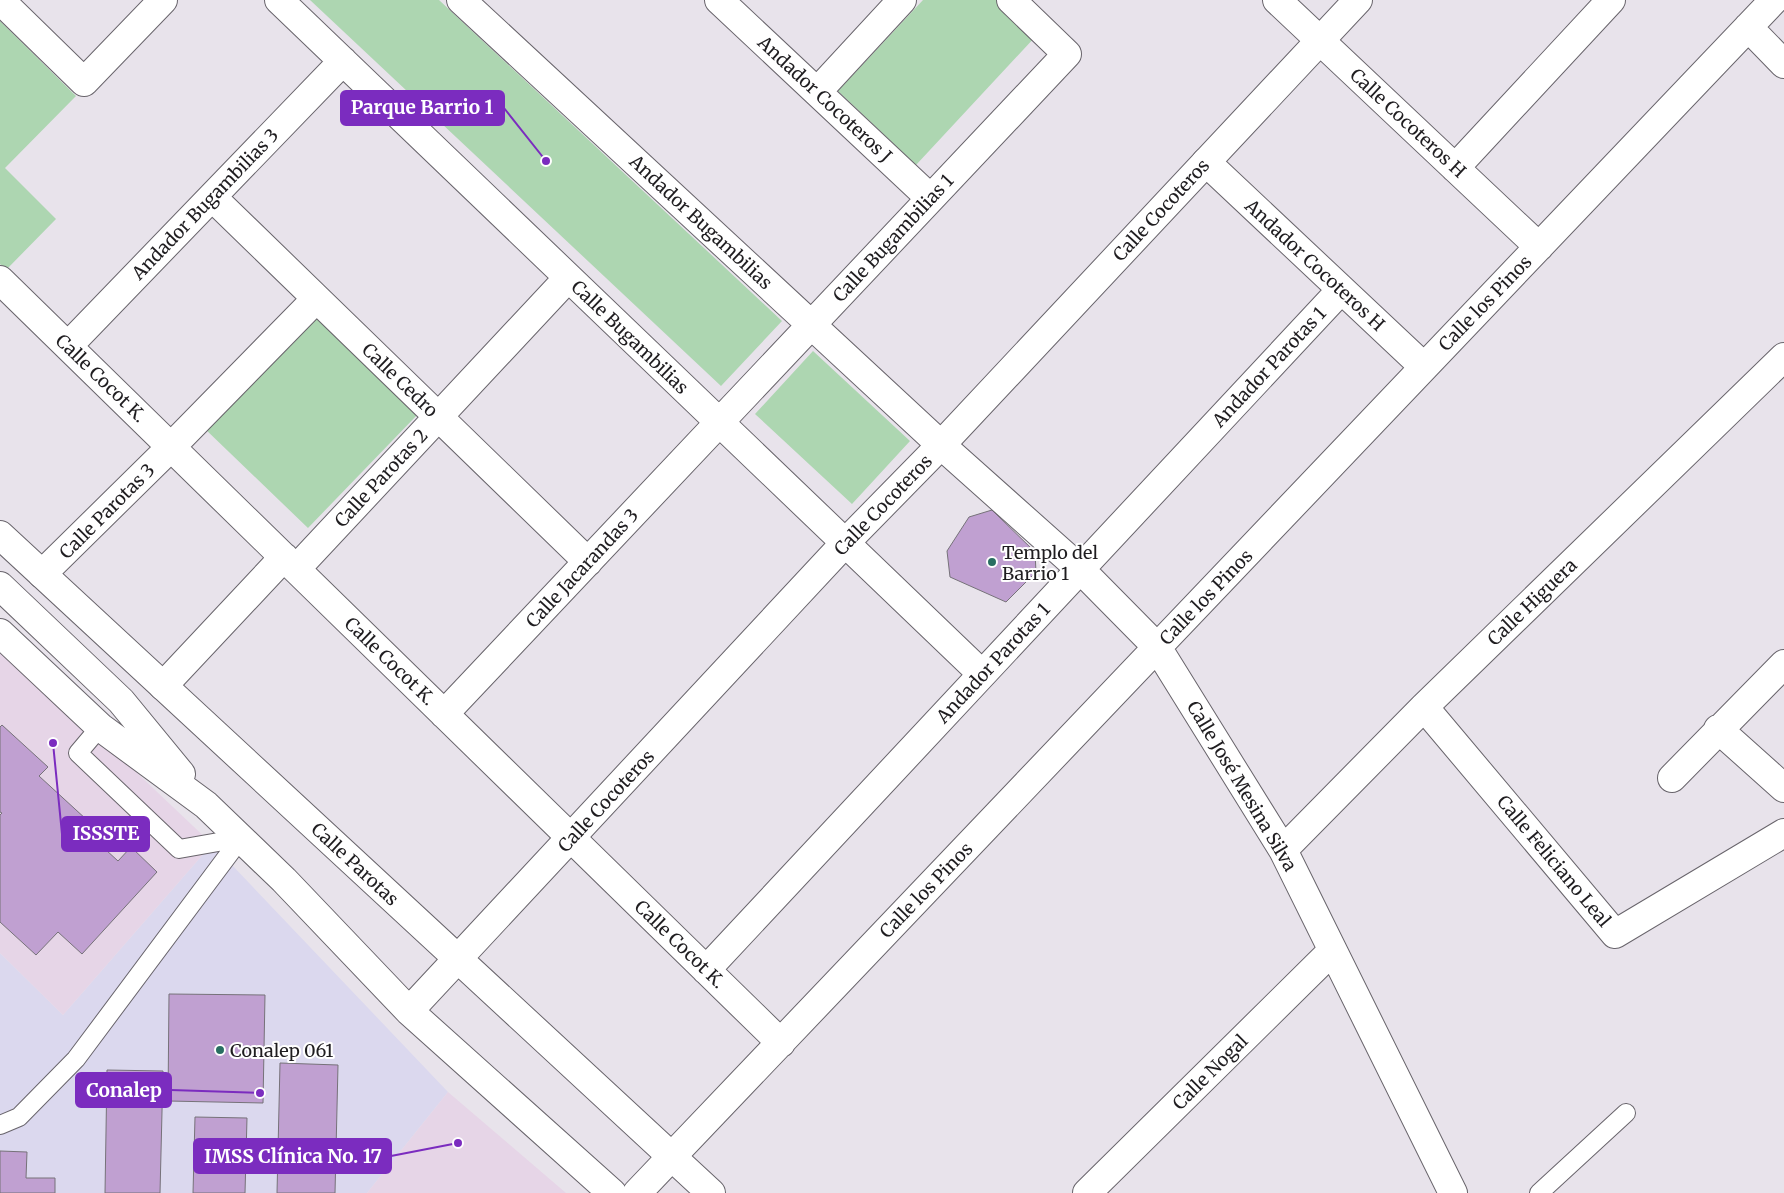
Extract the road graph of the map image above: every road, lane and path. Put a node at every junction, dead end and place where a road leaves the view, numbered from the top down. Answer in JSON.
{"nodes":[{"id":1,"x":0,"y":0,"type":"edge"},
{"id":2,"x":163,"y":0,"type":"edge"},
{"id":3,"x":279,"y":0,"type":"edge"},
{"id":4,"x":461,"y":0,"type":"edge"},
{"id":5,"x":719,"y":0,"type":"edge"},
{"id":6,"x":902,"y":0,"type":"edge"},
{"id":7,"x":1011,"y":0,"type":"edge"},
{"id":8,"x":1277,"y":0,"type":"edge"},
{"id":9,"x":1358,"y":0,"type":"edge"},
{"id":10,"x":1611,"y":0,"type":"edge"},
{"id":11,"x":1774,"y":0,"type":"edge"},
{"id":12,"x":1748,"y":28,"type":"junction"},
{"id":13,"x":1320,"y":41,"type":"junction"},
{"id":14,"x":343,"y":61,"type":"junction"},
{"id":15,"x":1784,"y":64,"type":"edge"},
{"id":16,"x":817,"y":92,"type":"junction"},
{"id":17,"x":1206,"y":162,"type":"junction"},
{"id":18,"x":1455,"y":168,"type":"junction"},
{"id":19,"x":212,"y":197,"type":"junction"},
{"id":20,"x":930,"y":198,"type":"junction"},
{"id":21,"x":1539,"y":247,"type":"junction"},
{"id":22,"x":568,"y":278,"type":"junction"},
{"id":23,"x":0,"y":280,"type":"edge"},
{"id":24,"x":1341,"y":290,"type":"junction"},
{"id":25,"x":316,"y":299,"type":"junction"},
{"id":26,"x":811,"y":325,"type":"junction"},
{"id":27,"x":68,"y":346,"type":"junction"},
{"id":28,"x":1784,"y":357,"type":"edge"},
{"id":29,"x":1424,"y":367,"type":"junction"},
{"id":30,"x":438,"y":417,"type":"junction"},
{"id":31,"x":720,"y":422,"type":"junction"},
{"id":32,"x":941,"y":445,"type":"junction"},
{"id":33,"x":171,"y":447,"type":"junction"},
{"id":34,"x":0,"y":535,"type":"edge"},
{"id":35,"x":845,"y":543,"type":"junction"},
{"id":36,"x":588,"y":562,"type":"junction"},
{"id":37,"x":290,"y":563,"type":"junction"},
{"id":38,"x":1080,"y":569,"type":"junction"},
{"id":39,"x":42,"y":574,"type":"junction"},
{"id":40,"x":0,"y":586,"type":"edge"},
{"id":41,"x":0,"y":633,"type":"edge"},
{"id":42,"x":1157,"y":647,"type":"junction"},
{"id":43,"x":1784,"y":664,"type":"edge"},
{"id":44,"x":982,"y":674,"type":"junction"},
{"id":45,"x":163,"y":686,"type":"junction"},
{"id":46,"x":1424,"y":707,"type":"junction"},
{"id":47,"x":444,"y":714,"type":"junction"},
{"id":48,"x":100,"y":727,"type":"junction"},
{"id":49,"x":1718,"y":729,"type":"junction"},
{"id":50,"x":1672,"y":778,"type":"dead end"},
{"id":51,"x":1784,"y":788,"type":"edge"},
{"id":52,"x":206,"y":805,"type":"junction"},
{"id":53,"x":1784,"y":833,"type":"edge"},
{"id":54,"x":241,"y":838,"type":"junction"},
{"id":55,"x":572,"y":838,"type":"junction"},
{"id":56,"x":1283,"y":850,"type":"junction"},
{"id":57,"x":1332,"y":951,"type":"junction"},
{"id":58,"x":458,"y":959,"type":"junction"},
{"id":59,"x":706,"y":970,"type":"junction"},
{"id":60,"x":409,"y":1012,"type":"junction"},
{"id":61,"x":780,"y":1043,"type":"junction"},
{"id":62,"x":1626,"y":1114,"type":"dead end"},
{"id":63,"x":0,"y":1125,"type":"edge"},
{"id":64,"x":672,"y":1157,"type":"junction"},
{"id":65,"x":612,"y":1193,"type":"edge"},
{"id":66,"x":637,"y":1193,"type":"edge"},
{"id":67,"x":711,"y":1193,"type":"edge"},
{"id":68,"x":1087,"y":1193,"type":"edge"},
{"id":69,"x":1453,"y":1193,"type":"edge"},
{"id":70,"x":1539,"y":1193,"type":"edge"}],
"edges":[{"from":1,"to":2,"type":"street"},
{"from":3,"to":14,"type":"street","name":"Calle Bugambilias"},
{"from":4,"to":26,"type":"street","name":"Andador Bugambilias"},
{"from":5,"to":16,"type":"street","name":"Andador Cocoteros J"},
{"from":6,"to":16,"type":"street"},
{"from":7,"to":20,"type":"street","name":"Calle Bugambilias 1"},
{"from":8,"to":13,"type":"street","name":"Calle Cocoteros H"},
{"from":9,"to":13,"type":"street","name":"Calle Cocoteros"},
{"from":10,"to":18,"type":"street"},
{"from":11,"to":12,"type":"street","name":"Calle los Pinos"},
{"from":12,"to":15,"type":"street"},
{"from":12,"to":21,"type":"street","name":"Calle los Pinos"},
{"from":13,"to":17,"type":"street","name":"Calle Cocoteros"},
{"from":13,"to":18,"type":"street","name":"Calle Cocoteros H"},
{"from":14,"to":19,"type":"street","name":"Andador Bugambilias 3"},
{"from":14,"to":22,"type":"street","name":"Calle Bugambilias"},
{"from":16,"to":20,"type":"street","name":"Andador Cocoteros J"},
{"from":17,"to":24,"type":"street","name":"Andador Cocoteros H"},
{"from":17,"to":32,"type":"street","name":"Calle Cocoteros"},
{"from":18,"to":21,"type":"street","name":"Calle Cocoteros H"},
{"from":19,"to":25,"type":"street","name":"Calle Cedro"},
{"from":19,"to":27,"type":"street","name":"Andador Bugambilias 3"},
{"from":20,"to":26,"type":"street","name":"Calle Bugambilias 1"},
{"from":21,"to":29,"type":"street","name":"Calle los Pinos"},
{"from":22,"to":30,"type":"street","name":"Calle Parotas 2"},
{"from":22,"to":31,"type":"street","name":"Calle Bugambilias"},
{"from":23,"to":27,"type":"street","name":"Calle Cocot K."},
{"from":24,"to":29,"type":"street","name":"Andador Cocoteros H"},
{"from":24,"to":38,"type":"street","name":"Andador Parotas 1"},
{"from":25,"to":30,"type":"street","name":"Calle Cedro"},
{"from":25,"to":33,"type":"street","name":"Calle Parotas 3"},
{"from":26,"to":31,"type":"street","name":"Calle Bugambilias 1"},
{"from":26,"to":32,"type":"street","name":"Andador Bugambilias"},
{"from":27,"to":33,"type":"street","name":"Calle Cocot K."},
{"from":28,"to":46,"type":"street","name":"Calle Higuera"},
{"from":29,"to":42,"type":"street","name":"Calle los Pinos"},
{"from":30,"to":36,"type":"street","name":"Calle Cedro"},
{"from":30,"to":37,"type":"street","name":"Calle Parotas 2"},
{"from":31,"to":35,"type":"street","name":"Calle Bugambilias"},
{"from":31,"to":36,"type":"street","name":"Calle Jacarandas 3"},
{"from":32,"to":35,"type":"street","name":"Calle Cocoteros"},
{"from":32,"to":38,"type":"street","name":"Calle José Mesina Silva"},
{"from":33,"to":37,"type":"street","name":"Calle Cocot K."},
{"from":33,"to":39,"type":"street","name":"Calle Parotas 3"},
{"from":34,"to":39,"type":"street","name":"Calle Parotas"},
{"from":35,"to":44,"type":"street","name":"Calle Bugambilias"},
{"from":35,"to":55,"type":"street","name":"Calle Cocoteros"},
{"from":36,"to":47,"type":"street","name":"Calle Jacarandas 3"},
{"from":37,"to":45,"type":"street","name":"Calle Parotas 2"},
{"from":37,"to":47,"type":"street","name":"Calle Cocot K."},
{"from":38,"to":42,"type":"street","name":"Calle José Mesina Silva"},
{"from":38,"to":44,"type":"street","name":"Andador Parotas 1"},
{"from":39,"to":45,"type":"street","name":"Calle Parotas"},
{"from":40,"to":52,"type":"street"},
{"from":41,"to":48,"type":"street"},
{"from":42,"to":56,"type":"street","name":"Calle José Mesina Silva"},
{"from":42,"to":61,"type":"street","name":"Calle los Pinos"},
{"from":43,"to":49,"type":"street"},
{"from":44,"to":59,"type":"street","name":"Andador Parotas 1"},
{"from":45,"to":58,"type":"street","name":"Calle Parotas"},
{"from":46,"to":53,"type":"street","name":"Calle Feliciano Leal"},
{"from":46,"to":56,"type":"street","name":"Calle Higuera"},
{"from":47,"to":55,"type":"street","name":"Calle Cocot K."},
{"from":48,"to":52,"type":"street"},
{"from":48,"to":54,"type":"lane"},
{"from":49,"to":50,"type":"street"},
{"from":49,"to":51,"type":"street"},
{"from":52,"to":54,"type":"street"},
{"from":54,"to":60,"type":"street"},
{"from":54,"to":63,"type":"lane"},
{"from":55,"to":58,"type":"street","name":"Calle Cocoteros"},
{"from":55,"to":59,"type":"street","name":"Calle Cocot K."},
{"from":56,"to":57,"type":"street","name":"Calle José Mesina Silva"},
{"from":57,"to":68,"type":"street","name":"Calle Nogal"},
{"from":57,"to":69,"type":"street","name":"Calle José Mesina Silva"},
{"from":58,"to":60,"type":"street","name":"Calle Cocoteros"},
{"from":58,"to":64,"type":"street","name":"Calle Parotas"},
{"from":59,"to":61,"type":"street","name":"Calle Cocot K."},
{"from":60,"to":65,"type":"street"},
{"from":61,"to":64,"type":"street","name":"Calle los Pinos"},
{"from":62,"to":70,"type":"lane"},
{"from":64,"to":66,"type":"street","name":"Calle los Pinos"},
{"from":64,"to":67,"type":"street","name":"Calle Parotas"}]}
